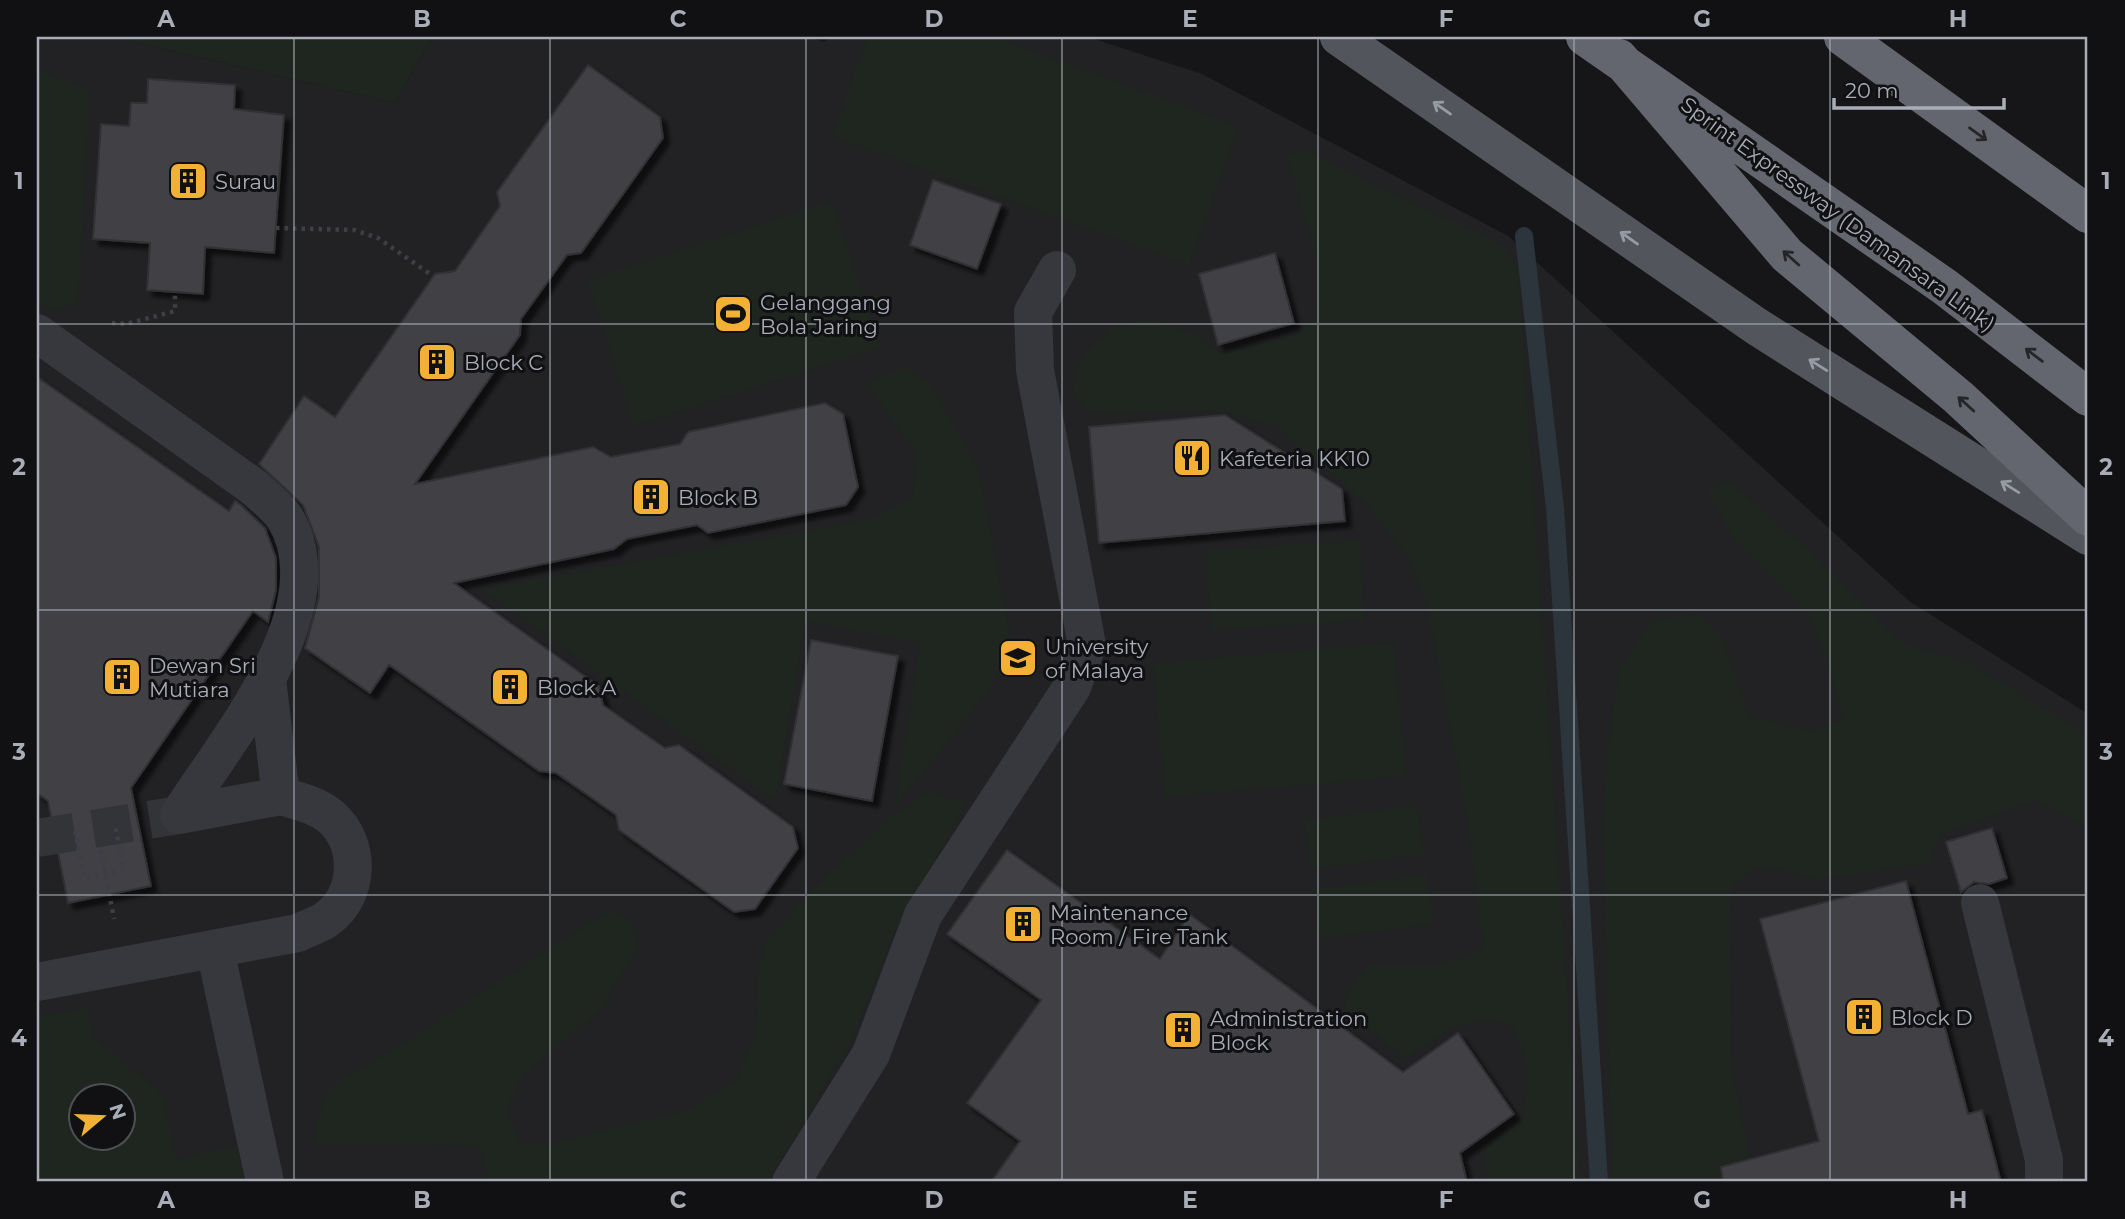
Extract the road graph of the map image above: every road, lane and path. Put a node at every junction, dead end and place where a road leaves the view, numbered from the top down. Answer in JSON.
{"nodes":[{"id":1,"x":1339,"y":37,"type":"edge"},
{"id":2,"x":1585,"y":37,"type":"edge"},
{"id":3,"x":1843,"y":37,"type":"edge"},
{"id":4,"x":1619,"y":58,"type":"junction"},
{"id":5,"x":2088,"y":214,"type":"edge"},
{"id":6,"x":276,"y":228,"type":"dead end"},
{"id":7,"x":1057,"y":270,"type":"dead end"},
{"id":8,"x":433,"y":276,"type":"dead end"},
{"id":9,"x":175,"y":292,"type":"dead end"},
{"id":10,"x":37,"y":333,"type":"edge"},
{"id":11,"x":77,"y":362,"type":"junction"},
{"id":12,"x":2088,"y":397,"type":"edge"},
{"id":13,"x":2088,"y":517,"type":"edge"},
{"id":14,"x":2088,"y":536,"type":"edge"},
{"id":15,"x":267,"y":679,"type":"junction"},
{"id":16,"x":281,"y":796,"type":"junction"},
{"id":17,"x":116,"y":825,"type":"dead end"},
{"id":18,"x":75,"y":831,"type":"dead end"},
{"id":19,"x":102,"y":851,"type":"dead end"},
{"id":20,"x":105,"y":874,"type":"junction"},
{"id":21,"x":1980,"y":902,"type":"dead end"},
{"id":22,"x":114,"y":920,"type":"dead end"},
{"id":23,"x":215,"y":949,"type":"junction"},
{"id":24,"x":37,"y":982,"type":"edge"},
{"id":25,"x":265,"y":1182,"type":"edge"},
{"id":26,"x":791,"y":1182,"type":"edge"},
{"id":27,"x":2044,"y":1182,"type":"edge"}],
"edges":[{"from":14,"to":1,"type":"main road","one_way":true},
{"from":2,"to":4,"type":"highway","name":"Sprint Expressway (Damansara Link)"},
{"from":3,"to":5,"type":"highway","one_way":true},
{"from":12,"to":4,"type":"highway","name":"Sprint Expressway (Damansara Link)","one_way":true},
{"from":13,"to":4,"type":"highway","one_way":true},
{"from":6,"to":8,"type":"path"},
{"from":7,"to":26,"type":"lane"},
{"from":9,"to":11,"type":"path"},
{"from":10,"to":11,"type":"lane"},
{"from":11,"to":15,"type":"lane"},
{"from":15,"to":16,"type":"lane"},
{"from":15,"to":16,"type":"lane"},
{"from":16,"to":23,"type":"lane"},
{"from":17,"to":20,"type":"path"},
{"from":18,"to":20,"type":"path"},
{"from":19,"to":20,"type":"path"},
{"from":20,"to":22,"type":"path"},
{"from":21,"to":27,"type":"lane"},
{"from":23,"to":24,"type":"lane"},
{"from":23,"to":25,"type":"lane"}]}
